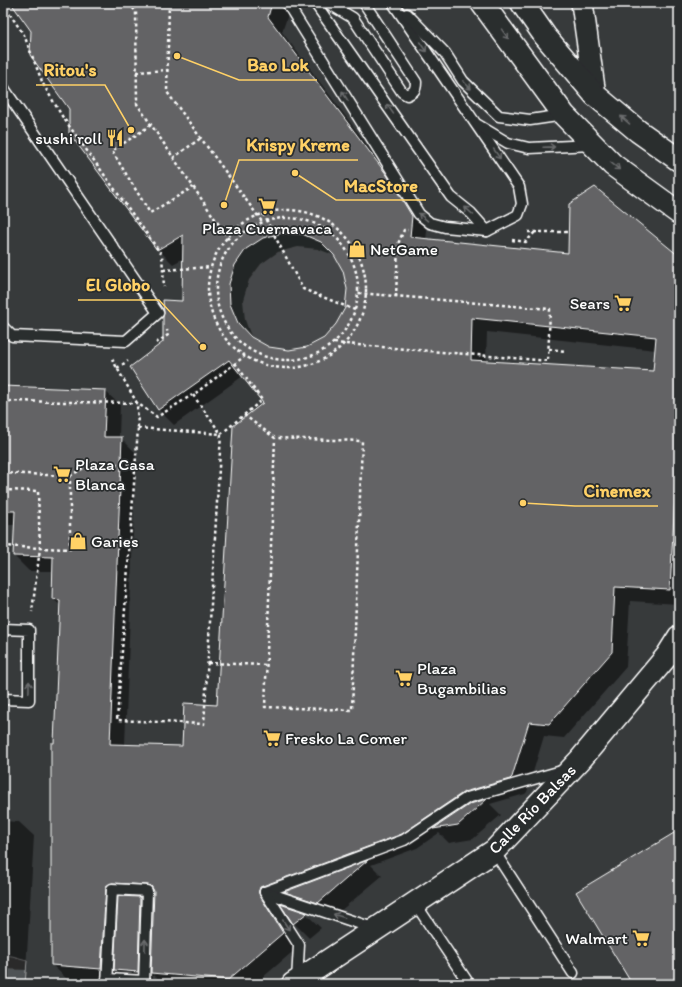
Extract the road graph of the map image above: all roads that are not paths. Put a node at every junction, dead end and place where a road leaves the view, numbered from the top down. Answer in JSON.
{"nodes":[{"id":1,"x":287,"y":3,"type":"edge"},
{"id":2,"x":315,"y":3,"type":"edge"},
{"id":3,"x":328,"y":3,"type":"edge"},
{"id":4,"x":364,"y":3,"type":"edge"},
{"id":5,"x":395,"y":3,"type":"edge"},
{"id":6,"x":482,"y":3,"type":"edge"},
{"id":7,"x":522,"y":3,"type":"edge"},
{"id":8,"x":582,"y":3,"type":"edge"},
{"id":9,"x":3,"y":87,"type":"edge"},
{"id":10,"x":596,"y":95,"type":"junction"},
{"id":11,"x":564,"y":114,"type":"junction"},
{"id":12,"x":475,"y":122,"type":"junction"},
{"id":13,"x":593,"y":145,"type":"junction"},
{"id":14,"x":679,"y":160,"type":"edge"},
{"id":15,"x":679,"y":213,"type":"edge"},
{"id":16,"x":487,"y":231,"type":"junction"},
{"id":17,"x":3,"y":327,"type":"edge"},
{"id":18,"x":3,"y":629,"type":"edge"},
{"id":19,"x":679,"y":637,"type":"edge"},
{"id":20,"x":3,"y":699,"type":"edge"},
{"id":21,"x":573,"y":768,"type":"junction"},
{"id":22,"x":494,"y":851,"type":"junction"},
{"id":23,"x":265,"y":892,"type":"junction"},
{"id":24,"x":415,"y":903,"type":"junction"},
{"id":25,"x":376,"y":929,"type":"junction"},
{"id":26,"x":573,"y":973,"type":"dead end"},
{"id":27,"x":107,"y":982,"type":"edge"},
{"id":28,"x":144,"y":982,"type":"edge"},
{"id":29,"x":295,"y":983,"type":"edge"},
{"id":30,"x":469,"y":984,"type":"edge"}],
"edges":[{"from":16,"to":1,"type":"lane","one_way":true},
{"from":16,"to":2,"type":"lane","one_way":true},
{"from":3,"to":4,"type":"lane"},
{"from":5,"to":11,"type":"lane","one_way":true},
{"from":5,"to":12,"type":"lane","one_way":true},
{"from":6,"to":11,"type":"street","one_way":true},
{"from":7,"to":10,"type":"street"},
{"from":8,"to":10,"type":"street"},
{"from":9,"to":17,"type":"lane"},
{"from":14,"to":10,"type":"street","one_way":true},
{"from":11,"to":13,"type":"street"},
{"from":12,"to":13,"type":"lane","one_way":true},
{"from":12,"to":16,"type":"lane","one_way":true},
{"from":13,"to":15,"type":"street","one_way":true},
{"from":20,"to":18,"type":"lane","one_way":true},
{"from":19,"to":21,"type":"street","name":"Calle Río Balsas"},
{"from":21,"to":22,"type":"street","name":"Calle Río Balsas"},
{"from":21,"to":23,"type":"lane"},
{"from":22,"to":24,"type":"street","name":"Calle Río Balsas"},
{"from":22,"to":26,"type":"lane"},
{"from":25,"to":23,"type":"lane","one_way":true},
{"from":23,"to":29,"type":"lane","one_way":true},
{"from":24,"to":25,"type":"street","name":"Calle Río Balsas"},
{"from":24,"to":30,"type":"lane"},
{"from":25,"to":29,"type":"street","name":"Calle Río Balsas"},
{"from":27,"to":28,"type":"lane"},
{"from":28,"to":27,"type":"lane","one_way":true}]}
